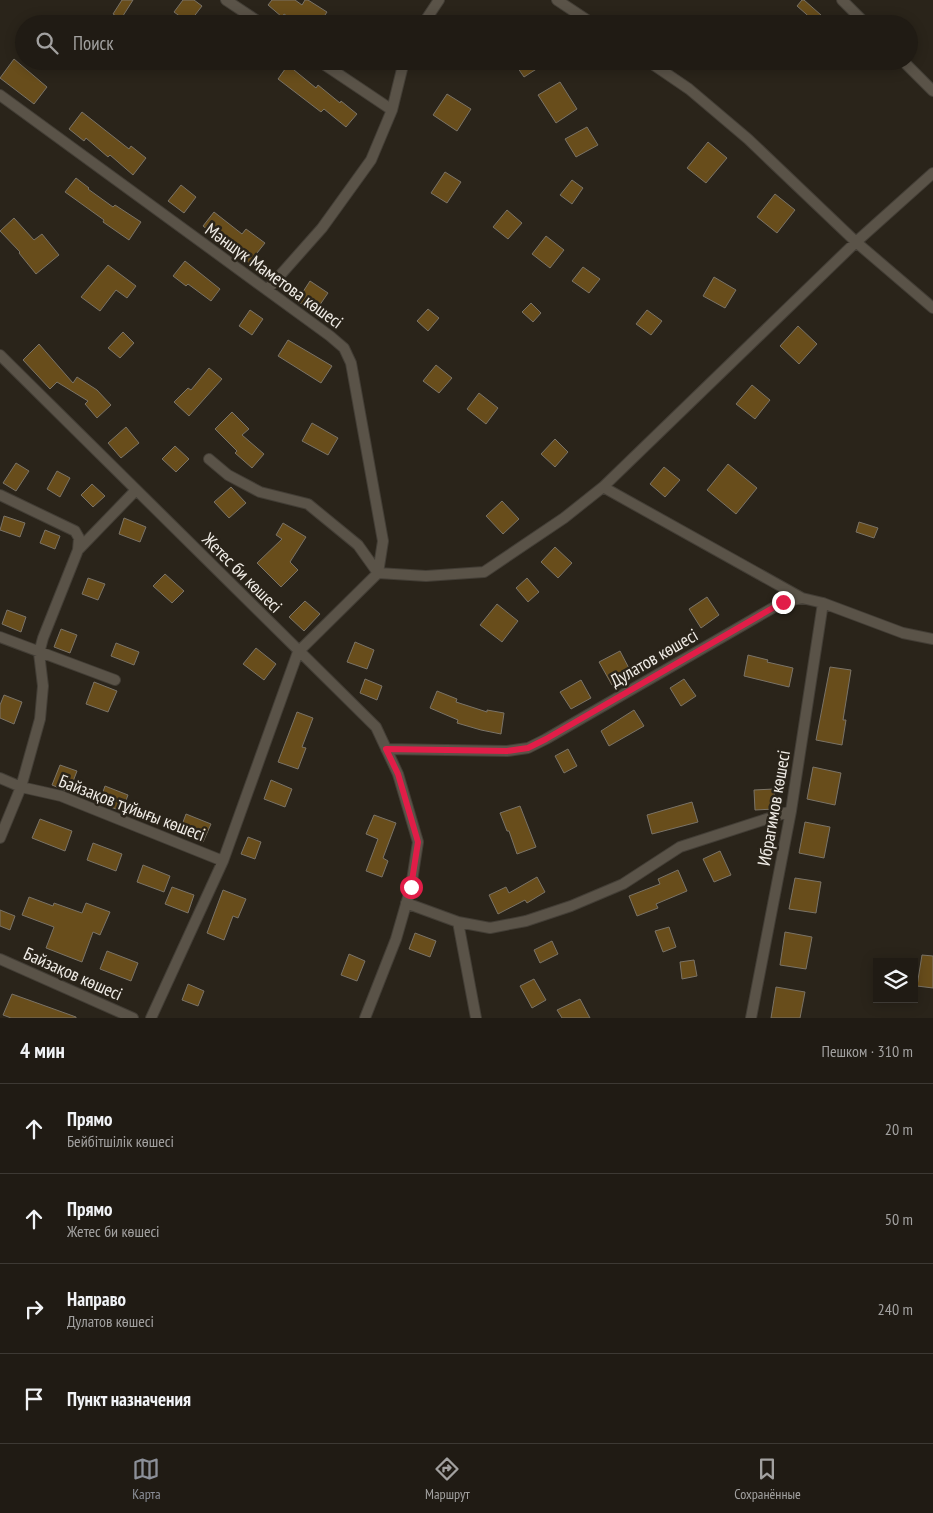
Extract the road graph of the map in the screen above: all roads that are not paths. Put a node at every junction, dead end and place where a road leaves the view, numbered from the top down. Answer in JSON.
{"nodes":[{"id":1,"x":226,"y":0,"type":"edge"},
{"id":2,"x":439,"y":0,"type":"edge"},
{"id":3,"x":558,"y":0,"type":"edge"},
{"id":4,"x":842,"y":0,"type":"edge"},
{"id":5,"x":248,"y":15,"type":"edge"},
{"id":6,"x":429,"y":15,"type":"edge"},
{"id":7,"x":580,"y":15,"type":"edge"},
{"id":8,"x":857,"y":15,"type":"edge"},
{"id":9,"x":332,"y":70,"type":"edge"},
{"id":10,"x":402,"y":70,"type":"edge"},
{"id":11,"x":661,"y":70,"type":"edge"},
{"id":12,"x":912,"y":70,"type":"edge"},
{"id":13,"x":933,"y":91,"type":"edge"},
{"id":14,"x":0,"y":96,"type":"edge"},
{"id":15,"x":392,"y":110,"type":"junction"},
{"id":16,"x":933,"y":173,"type":"edge"},
{"id":17,"x":856,"y":242,"type":"junction"},
{"id":18,"x":267,"y":290,"type":"junction"},
{"id":19,"x":933,"y":308,"type":"edge"},
{"id":20,"x":0,"y":355,"type":"edge"},
{"id":21,"x":210,"y":459,"type":"dead end"},
{"id":22,"x":604,"y":486,"type":"junction"},
{"id":23,"x":136,"y":490,"type":"junction"},
{"id":24,"x":0,"y":495,"type":"edge"},
{"id":25,"x":78,"y":550,"type":"junction"},
{"id":26,"x":378,"y":573,"type":"junction"},
{"id":27,"x":802,"y":598,"type":"junction"},
{"id":28,"x":822,"y":603,"type":"junction"},
{"id":29,"x":0,"y":637,"type":"edge"},
{"id":30,"x":933,"y":639,"type":"edge"},
{"id":31,"x":298,"y":652,"type":"junction"},
{"id":32,"x":39,"y":653,"type":"junction"},
{"id":33,"x":115,"y":680,"type":"dead end"},
{"id":34,"x":386,"y":749,"type":"junction"},
{"id":35,"x":0,"y":778,"type":"edge"},
{"id":36,"x":21,"y":787,"type":"junction"},
{"id":37,"x":791,"y":811,"type":"junction"},
{"id":38,"x":0,"y":838,"type":"edge"},
{"id":39,"x":223,"y":861,"type":"junction"},
{"id":40,"x":406,"y":903,"type":"junction"},
{"id":41,"x":458,"y":922,"type":"junction"},
{"id":42,"x":0,"y":959,"type":"edge"},
{"id":43,"x":133,"y":1018,"type":"edge"},
{"id":44,"x":151,"y":1018,"type":"edge"},
{"id":45,"x":365,"y":1018,"type":"edge"},
{"id":46,"x":476,"y":1018,"type":"edge"},
{"id":47,"x":751,"y":1018,"type":"edge"}],
"edges":[{"from":1,"to":5,"type":"street"},
{"from":2,"to":6,"type":"street"},
{"from":3,"to":7,"type":"street"},
{"from":4,"to":8,"type":"street"},
{"from":9,"to":15,"type":"street"},
{"from":10,"to":15,"type":"street"},
{"from":11,"to":17,"type":"street"},
{"from":12,"to":13,"type":"street"},
{"from":14,"to":18,"type":"street","name":"Мәншүк Маметова көшесі"},
{"from":15,"to":18,"type":"street"},
{"from":16,"to":17,"type":"street"},
{"from":17,"to":19,"type":"street"},
{"from":17,"to":22,"type":"street"},
{"from":18,"to":26,"type":"street","name":"Мәншүк Маметова көшесі"},
{"from":20,"to":23,"type":"street","name":"Жетес би көшесі"},
{"from":21,"to":26,"type":"street"},
{"from":22,"to":26,"type":"street"},
{"from":22,"to":27,"type":"street"},
{"from":23,"to":25,"type":"street"},
{"from":23,"to":31,"type":"street","name":"Жетес би көшесі"},
{"from":24,"to":25,"type":"street"},
{"from":25,"to":32,"type":"street"},
{"from":26,"to":31,"type":"street"},
{"from":27,"to":28,"type":"street","name":"Дулатов көшесі"},
{"from":27,"to":34,"type":"street","name":"Дулатов көшесі"},
{"from":28,"to":30,"type":"street","name":"Дулатов көшесі"},
{"from":28,"to":37,"type":"street","name":"Ибрагимов көшесі"},
{"from":29,"to":32,"type":"street"},
{"from":31,"to":34,"type":"street","name":"Жетес би көшесі"},
{"from":31,"to":39,"type":"street"},
{"from":32,"to":33,"type":"street"},
{"from":32,"to":36,"type":"street"},
{"from":34,"to":40,"type":"street","name":"Жетес би көшесі"},
{"from":35,"to":36,"type":"street","name":"Байзақов тұйығы көшесі"},
{"from":36,"to":38,"type":"street"},
{"from":36,"to":39,"type":"street","name":"Байзақов тұйығы көшесі"},
{"from":37,"to":41,"type":"street"},
{"from":37,"to":47,"type":"street","name":"Ибрагимов көшесі"},
{"from":39,"to":44,"type":"street"},
{"from":40,"to":41,"type":"street"},
{"from":40,"to":45,"type":"street"},
{"from":41,"to":46,"type":"street"},
{"from":42,"to":43,"type":"street","name":"Байзақов көшесі"}]}
